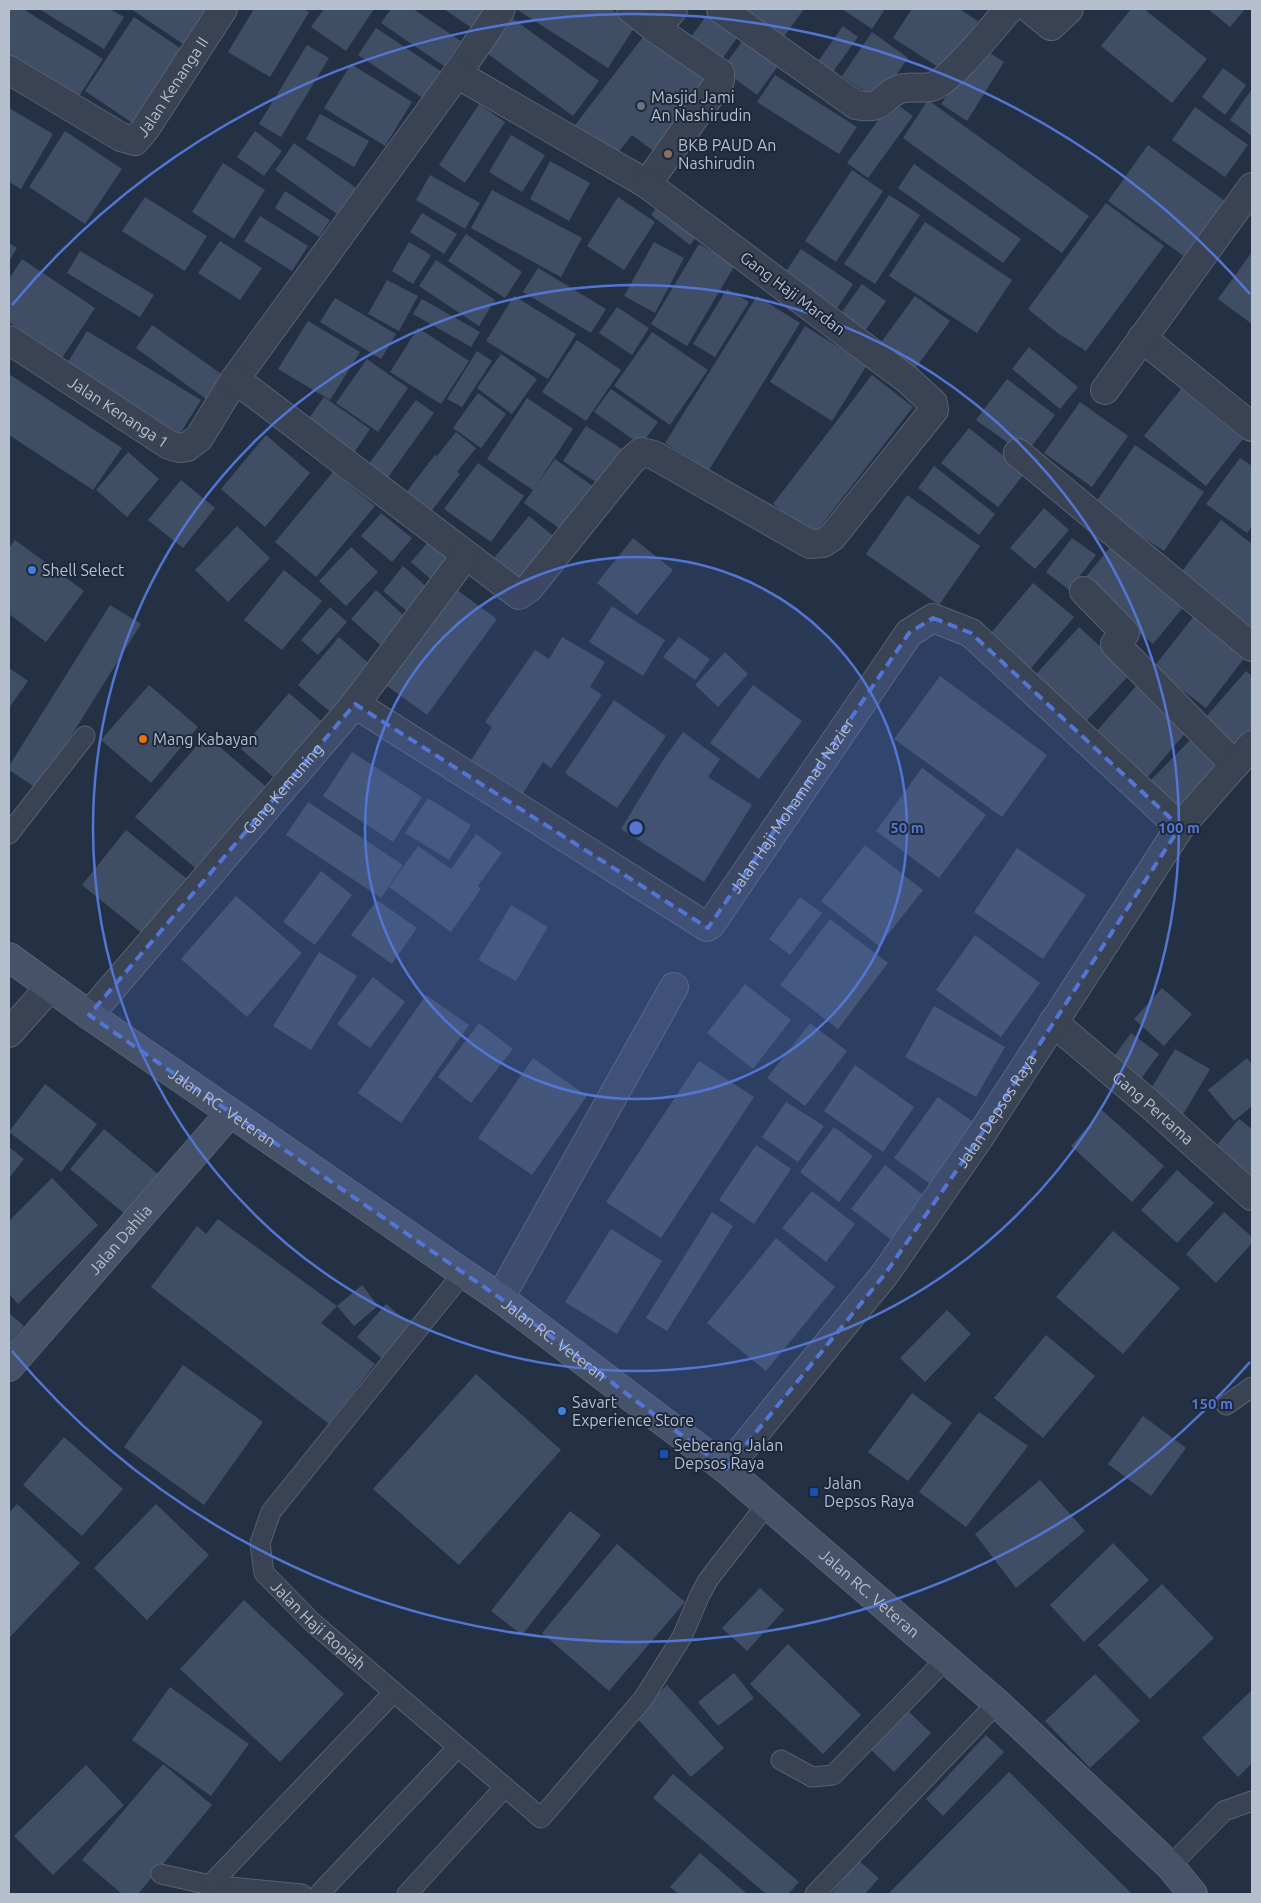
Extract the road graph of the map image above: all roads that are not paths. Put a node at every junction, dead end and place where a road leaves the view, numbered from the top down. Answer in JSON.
{"nodes":[{"id":1,"x":223,"y":9,"type":"edge"},
{"id":2,"x":500,"y":9,"type":"edge"},
{"id":3,"x":631,"y":9,"type":"edge"},
{"id":4,"x":722,"y":9,"type":"edge"},
{"id":5,"x":1009,"y":9,"type":"edge"},
{"id":6,"x":1030,"y":9,"type":"edge"},
{"id":7,"x":1069,"y":9,"type":"edge"},
{"id":8,"x":665,"y":19,"type":"edge"},
{"id":9,"x":9,"y":70,"type":"edge"},
{"id":10,"x":457,"y":74,"type":"junction"},
{"id":11,"x":647,"y":184,"type":"junction"},
{"id":12,"x":1252,"y":186,"type":"edge"},
{"id":13,"x":1142,"y":338,"type":"junction"},
{"id":14,"x":9,"y":340,"type":"edge"},
{"id":15,"x":235,"y":379,"type":"junction"},
{"id":16,"x":1105,"y":390,"type":"dead end"},
{"id":17,"x":1252,"y":426,"type":"edge"},
{"id":18,"x":1018,"y":453,"type":"dead end"},
{"id":19,"x":466,"y":555,"type":"junction"},
{"id":20,"x":1084,"y":591,"type":"dead end"},
{"id":21,"x":1252,"y":647,"type":"edge"},
{"id":22,"x":355,"y":704,"type":"junction"},
{"id":23,"x":85,"y":736,"type":"dead end"},
{"id":24,"x":1244,"y":755,"type":"edge"},
{"id":25,"x":1180,"y":827,"type":"junction"},
{"id":26,"x":9,"y":834,"type":"edge"},
{"id":27,"x":9,"y":957,"type":"edge"},
{"id":28,"x":674,"y":987,"type":"dead end"},
{"id":29,"x":50,"y":988,"type":"junction"},
{"id":30,"x":89,"y":1015,"type":"junction"},
{"id":31,"x":1053,"y":1022,"type":"junction"},
{"id":32,"x":9,"y":1033,"type":"edge"},
{"id":33,"x":230,"y":1113,"type":"junction"},
{"id":34,"x":1252,"y":1196,"type":"edge"},
{"id":35,"x":463,"y":1274,"type":"junction"},
{"id":36,"x":500,"y":1298,"type":"junction"},
{"id":37,"x":9,"y":1367,"type":"edge"},
{"id":38,"x":1252,"y":1387,"type":"edge"},
{"id":39,"x":1226,"y":1405,"type":"dead end"},
{"id":40,"x":726,"y":1469,"type":"junction"},
{"id":41,"x":768,"y":1504,"type":"junction"},
{"id":42,"x":947,"y":1658,"type":"junction"},
{"id":43,"x":394,"y":1692,"type":"junction"},
{"id":44,"x":997,"y":1703,"type":"junction"},
{"id":45,"x":458,"y":1747,"type":"junction"},
{"id":46,"x":781,"y":1760,"type":"dead end"},
{"id":47,"x":505,"y":1787,"type":"junction"},
{"id":48,"x":1252,"y":1801,"type":"edge"},
{"id":49,"x":161,"y":1874,"type":"dead end"},
{"id":50,"x":210,"y":1885,"type":"junction"},
{"id":51,"x":1181,"y":1885,"type":"edge"},
{"id":52,"x":302,"y":1894,"type":"edge"},
{"id":53,"x":319,"y":1894,"type":"edge"},
{"id":54,"x":407,"y":1894,"type":"edge"},
{"id":55,"x":815,"y":1894,"type":"edge"}],
"edges":[{"from":1,"to":9,"type":"street","name":"Jalan Kenanga II"},
{"from":2,"to":10,"type":"street","name":"Jalan Kenanga 1"},
{"from":3,"to":8,"type":"street"},
{"from":4,"to":5,"type":"street"},
{"from":6,"to":7,"type":"street"},
{"from":8,"to":11,"type":"street"},
{"from":10,"to":11,"type":"street","name":"Gang Haji Mardan"},
{"from":10,"to":15,"type":"street","name":"Jalan Kenanga 1"},
{"from":11,"to":19,"type":"street","name":"Gang Haji Mardan"},
{"from":12,"to":13,"type":"street"},
{"from":13,"to":16,"type":"street"},
{"from":13,"to":17,"type":"street"},
{"from":14,"to":15,"type":"street","name":"Jalan Kenanga 1"},
{"from":15,"to":19,"type":"street"},
{"from":18,"to":21,"type":"street"},
{"from":19,"to":22,"type":"street","name":"Gang Kemuning"},
{"from":20,"to":24,"type":"street"},
{"from":22,"to":25,"type":"street","name":"Jalan Haji Mohammad Nazier"},
{"from":22,"to":30,"type":"street","name":"Gang Kemuning"},
{"from":23,"to":26,"type":"lane"},
{"from":24,"to":25,"type":"street","name":"Jalan Depsos Raya"},
{"from":25,"to":31,"type":"street","name":"Jalan Depsos Raya"},
{"from":27,"to":29,"type":"main road","name":"Jalan RC. Veteran"},
{"from":28,"to":36,"type":"street"},
{"from":29,"to":30,"type":"main road","name":"Jalan RC. Veteran"},
{"from":29,"to":32,"type":"street"},
{"from":30,"to":33,"type":"main road","name":"Jalan RC. Veteran"},
{"from":31,"to":34,"type":"street","name":"Gang Pertama"},
{"from":31,"to":40,"type":"street","name":"Jalan Depsos Raya"},
{"from":33,"to":35,"type":"main road","name":"Jalan RC. Veteran"},
{"from":33,"to":37,"type":"main road","name":"Jalan Dahlia"},
{"from":35,"to":36,"type":"main road","name":"Jalan RC. Veteran"},
{"from":35,"to":43,"type":"lane","name":"Jalan Haji Ropiah"},
{"from":36,"to":40,"type":"main road","name":"Jalan RC. Veteran"},
{"from":38,"to":39,"type":"lane"},
{"from":40,"to":41,"type":"main road","name":"Jalan RC. Veteran"},
{"from":41,"to":42,"type":"main road","name":"Jalan RC. Veteran"},
{"from":41,"to":47,"type":"lane","name":"Jalan Haji Ropiah"},
{"from":42,"to":44,"type":"main road","name":"Jalan RC. Veteran"},
{"from":42,"to":46,"type":"lane"},
{"from":43,"to":45,"type":"lane","name":"Jalan Haji Ropiah"},
{"from":43,"to":50,"type":"lane"},
{"from":44,"to":51,"type":"main road","name":"Jalan RC. Veteran"},
{"from":44,"to":55,"type":"lane"},
{"from":45,"to":47,"type":"lane","name":"Jalan Haji Ropiah"},
{"from":45,"to":53,"type":"lane"},
{"from":47,"to":54,"type":"lane"},
{"from":48,"to":51,"type":"lane"},
{"from":49,"to":50,"type":"lane"},
{"from":50,"to":52,"type":"lane"}]}
